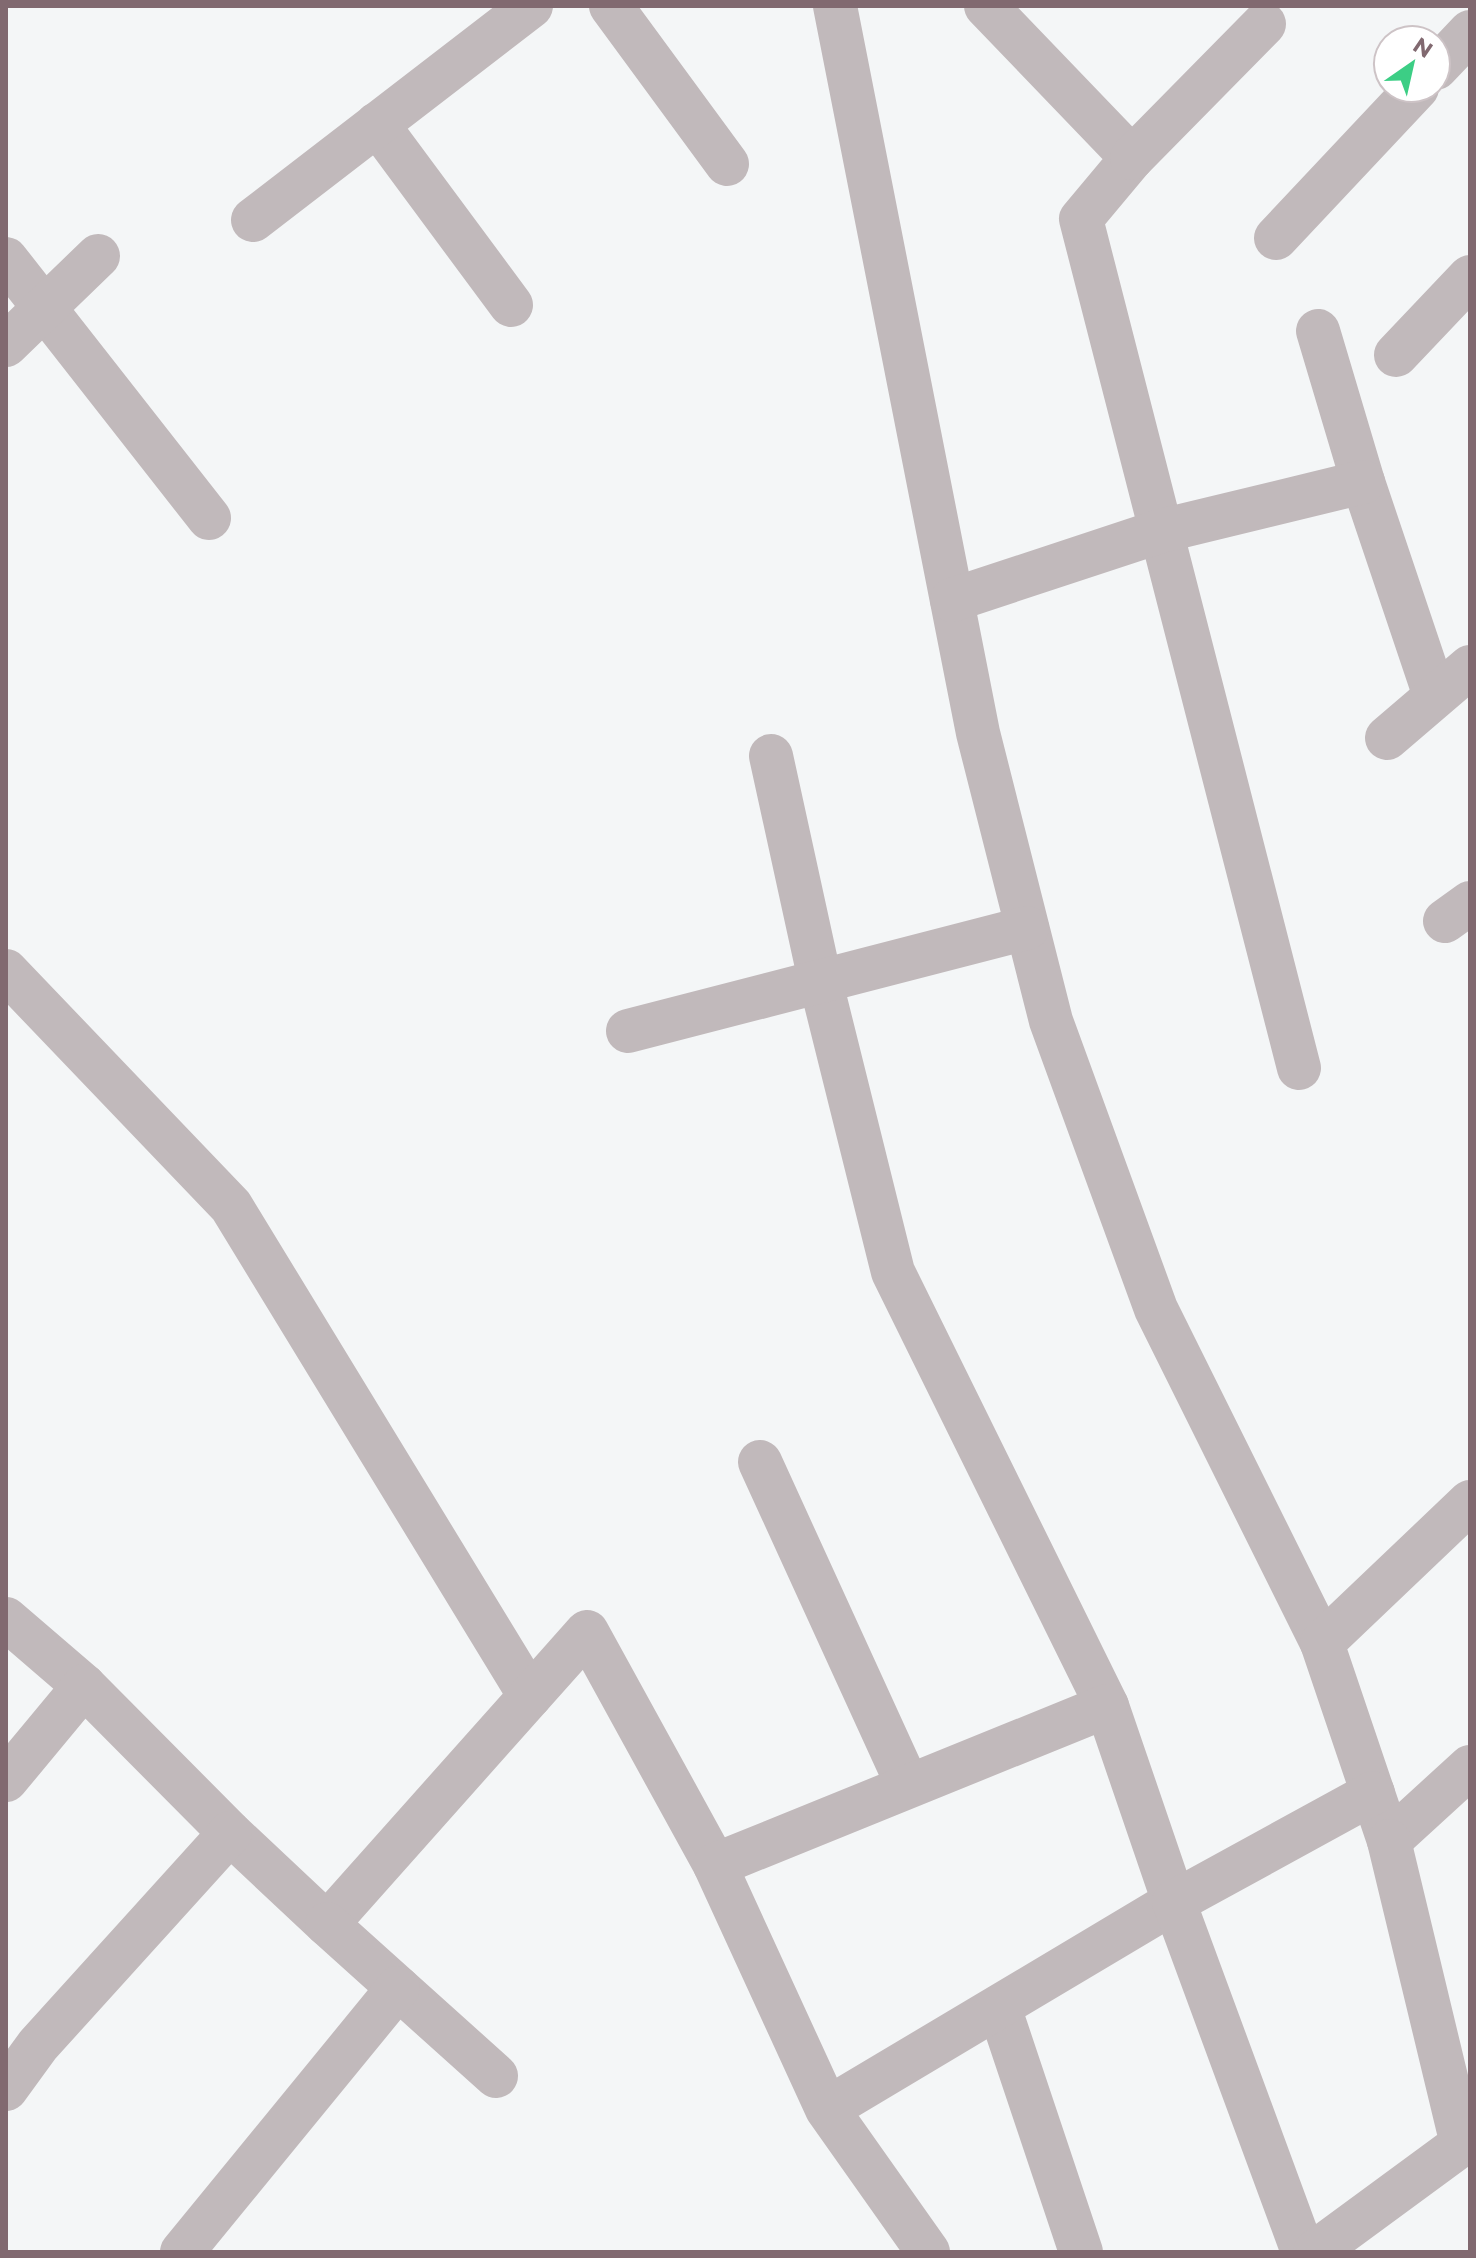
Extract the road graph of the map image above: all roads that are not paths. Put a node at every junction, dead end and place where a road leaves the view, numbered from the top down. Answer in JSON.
{"nodes":[{"id":1,"x":531,"y":6,"type":"edge"},
{"id":2,"x":611,"y":6,"type":"edge"},
{"id":3,"x":835,"y":6,"type":"edge"},
{"id":4,"x":986,"y":6,"type":"edge"},
{"id":5,"x":1265,"y":12,"type":"edge"},
{"id":6,"x":1470,"y":32,"type":"edge"},
{"id":7,"x":1452,"y":51,"type":"edge"},
{"id":8,"x":1402,"y":104,"type":"edge"},
{"id":9,"x":377,"y":124,"type":"junction"},
{"id":10,"x":1132,"y":158,"type":"junction"},
{"id":11,"x":727,"y":164,"type":"dead end"},
{"id":12,"x":253,"y":220,"type":"dead end"},
{"id":13,"x":1276,"y":238,"type":"dead end"},
{"id":14,"x":98,"y":256,"type":"dead end"},
{"id":15,"x":6,"y":259,"type":"edge"},
{"id":16,"x":1470,"y":277,"type":"edge"},
{"id":17,"x":511,"y":305,"type":"dead end"},
{"id":18,"x":44,"y":308,"type":"junction"},
{"id":19,"x":1318,"y":331,"type":"dead end"},
{"id":20,"x":6,"y":345,"type":"edge"},
{"id":21,"x":1396,"y":355,"type":"dead end"},
{"id":22,"x":1363,"y":482,"type":"junction"},
{"id":23,"x":209,"y":518,"type":"dead end"},
{"id":24,"x":1161,"y":531,"type":"junction"},
{"id":25,"x":952,"y":600,"type":"junction"},
{"id":26,"x":1470,"y":667,"type":"edge"},
{"id":27,"x":1435,"y":696,"type":"junction"},
{"id":28,"x":1387,"y":738,"type":"dead end"},
{"id":29,"x":771,"y":756,"type":"dead end"},
{"id":30,"x":1027,"y":928,"type":"junction"},
{"id":31,"x":6,"y":971,"type":"edge"},
{"id":32,"x":820,"y":981,"type":"junction"},
{"id":33,"x":628,"y":1031,"type":"dead end"},
{"id":34,"x":1299,"y":1068,"type":"dead end"},
{"id":35,"x":760,"y":1462,"type":"dead end"},
{"id":36,"x":1470,"y":1502,"type":"edge"},
{"id":37,"x":6,"y":1619,"type":"edge"},
{"id":38,"x":1322,"y":1643,"type":"junction"},
{"id":39,"x":84,"y":1686,"type":"junction"},
{"id":40,"x":530,"y":1696,"type":"junction"},
{"id":41,"x":1107,"y":1706,"type":"junction"},
{"id":42,"x":1470,"y":1767,"type":"edge"},
{"id":43,"x":6,"y":1780,"type":"edge"},
{"id":44,"x":908,"y":1786,"type":"junction"},
{"id":45,"x":1373,"y":1793,"type":"junction"},
{"id":46,"x":230,"y":1833,"type":"junction"},
{"id":47,"x":1389,"y":1841,"type":"junction"},
{"id":48,"x":715,"y":1865,"type":"junction"},
{"id":49,"x":1174,"y":1902,"type":"junction"},
{"id":50,"x":327,"y":1924,"type":"junction"},
{"id":51,"x":398,"y":1988,"type":"junction"},
{"id":52,"x":999,"y":2007,"type":"junction"},
{"id":53,"x":1457,"y":2056,"type":"edge"},
{"id":54,"x":496,"y":2076,"type":"dead end"},
{"id":55,"x":6,"y":2089,"type":"edge"},
{"id":56,"x":827,"y":2109,"type":"junction"},
{"id":57,"x":1466,"y":2152,"type":"edge"},
{"id":58,"x":182,"y":2252,"type":"edge"},
{"id":59,"x":928,"y":2252,"type":"edge"},
{"id":60,"x":1081,"y":2252,"type":"edge"},
{"id":61,"x":1303,"y":2252,"type":"edge"},
{"id":62,"x":1315,"y":2252,"type":"edge"}],
"edges":[{"from":1,"to":9,"type":"street"},
{"from":2,"to":11,"type":"street"},
{"from":3,"to":25,"type":"street"},
{"from":4,"to":10,"type":"street"},
{"from":5,"to":10,"type":"street"},
{"from":6,"to":7,"type":"street"},
{"from":8,"to":13,"type":"street"},
{"from":9,"to":12,"type":"street"},
{"from":9,"to":17,"type":"street"},
{"from":10,"to":24,"type":"street"},
{"from":14,"to":18,"type":"street"},
{"from":15,"to":18,"type":"street"},
{"from":16,"to":21,"type":"street"},
{"from":18,"to":20,"type":"street"},
{"from":18,"to":23,"type":"street"},
{"from":19,"to":22,"type":"street"},
{"from":22,"to":24,"type":"street"},
{"from":22,"to":27,"type":"street"},
{"from":24,"to":25,"type":"street"},
{"from":24,"to":34,"type":"street"},
{"from":25,"to":30,"type":"street"},
{"from":26,"to":27,"type":"street"},
{"from":27,"to":28,"type":"street"},
{"from":29,"to":32,"type":"street"},
{"from":30,"to":32,"type":"street"},
{"from":30,"to":38,"type":"street"},
{"from":31,"to":40,"type":"street"},
{"from":32,"to":33,"type":"street"},
{"from":32,"to":41,"type":"street"},
{"from":35,"to":44,"type":"street"},
{"from":36,"to":38,"type":"street"},
{"from":37,"to":39,"type":"street"},
{"from":38,"to":45,"type":"street"},
{"from":39,"to":43,"type":"street"},
{"from":39,"to":46,"type":"street"},
{"from":40,"to":48,"type":"street"},
{"from":40,"to":50,"type":"street"},
{"from":41,"to":44,"type":"street"},
{"from":41,"to":49,"type":"street"},
{"from":42,"to":47,"type":"street"},
{"from":44,"to":48,"type":"street"},
{"from":45,"to":47,"type":"street"},
{"from":45,"to":49,"type":"street"},
{"from":46,"to":50,"type":"street"},
{"from":46,"to":55,"type":"street"},
{"from":47,"to":53,"type":"street"},
{"from":48,"to":56,"type":"street"},
{"from":49,"to":52,"type":"street"},
{"from":49,"to":61,"type":"street"},
{"from":50,"to":51,"type":"street"},
{"from":51,"to":54,"type":"street"},
{"from":51,"to":58,"type":"street"},
{"from":52,"to":56,"type":"street"},
{"from":52,"to":60,"type":"street"},
{"from":53,"to":57,"type":"street"},
{"from":56,"to":59,"type":"street"},
{"from":57,"to":62,"type":"street"}]}
